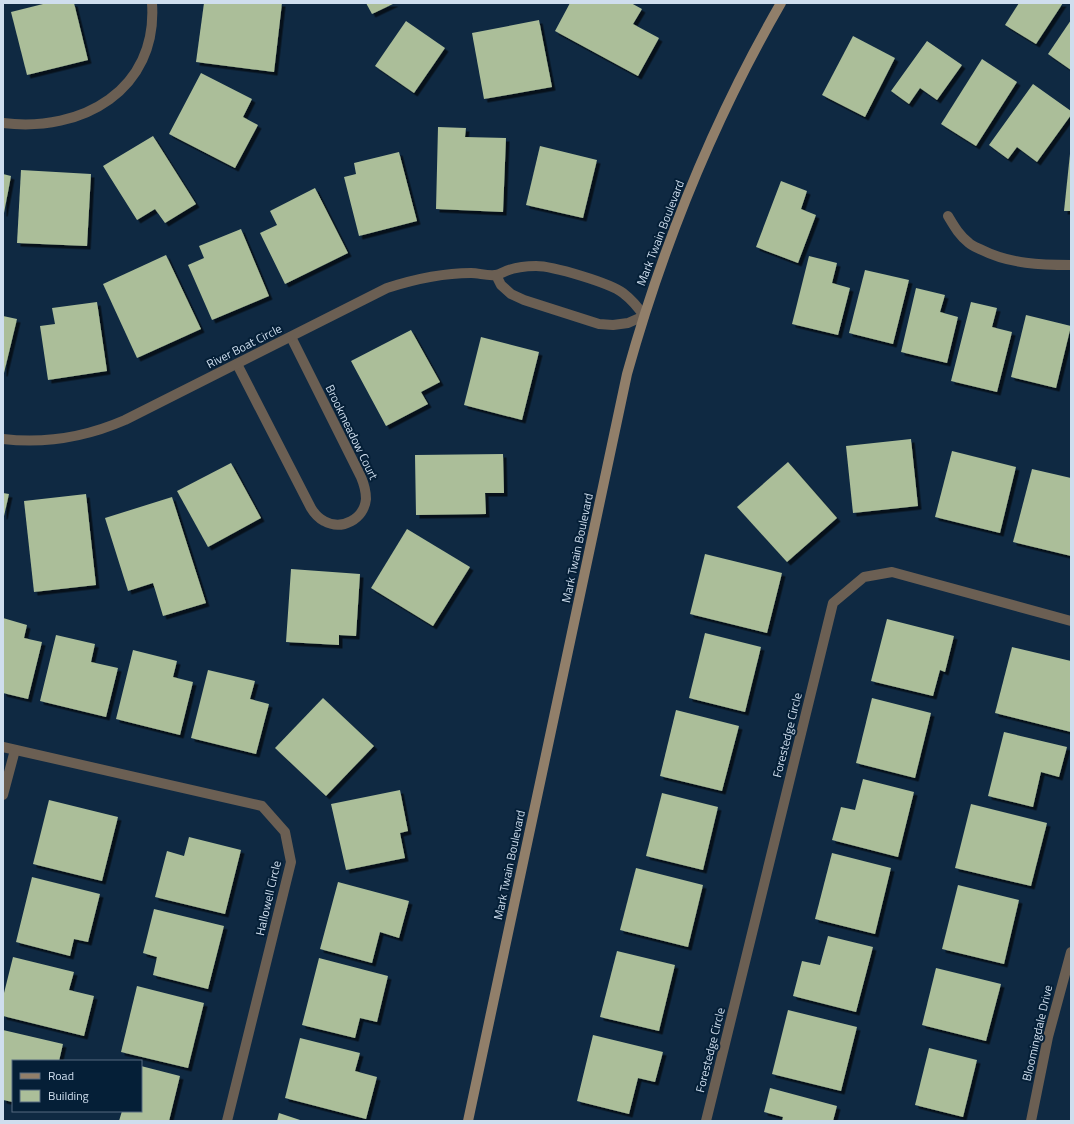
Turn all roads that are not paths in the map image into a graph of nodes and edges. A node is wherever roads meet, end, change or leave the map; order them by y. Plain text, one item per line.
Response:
1 (152, 3) edge
2 (781, 3) edge
3 (3, 123) edge
4 (948, 216) dead end
5 (1071, 265) edge
6 (496, 275) junction
7 (644, 316) junction
8 (291, 337) junction
9 (237, 364) junction
10 (3, 439) edge
11 (1071, 621) edge
12 (3, 747) edge
13 (15, 750) junction
14 (3, 795) edge
15 (1071, 952) edge
16 (228, 1121) edge
17 (468, 1121) edge
18 (706, 1121) edge
19 (1031, 1121) edge

1 - 3 street
2 - 7 street, Mark Twain Boulevard
4 - 5 street
6 - 7 street, River Boat Circle
6 - 7 street
6 - 8 street, River Boat Circle
7 - 17 street, Mark Twain Boulevard
8 - 9 street, River Boat Circle
8 - 9 street, Brookmeadow Court
9 - 10 street, River Boat Circle
11 - 18 street, Forestedge Circle
12 - 13 street, Hallowell Circle
13 - 14 street
13 - 16 street, Hallowell Circle
15 - 19 street, Bloomingdale Drive

